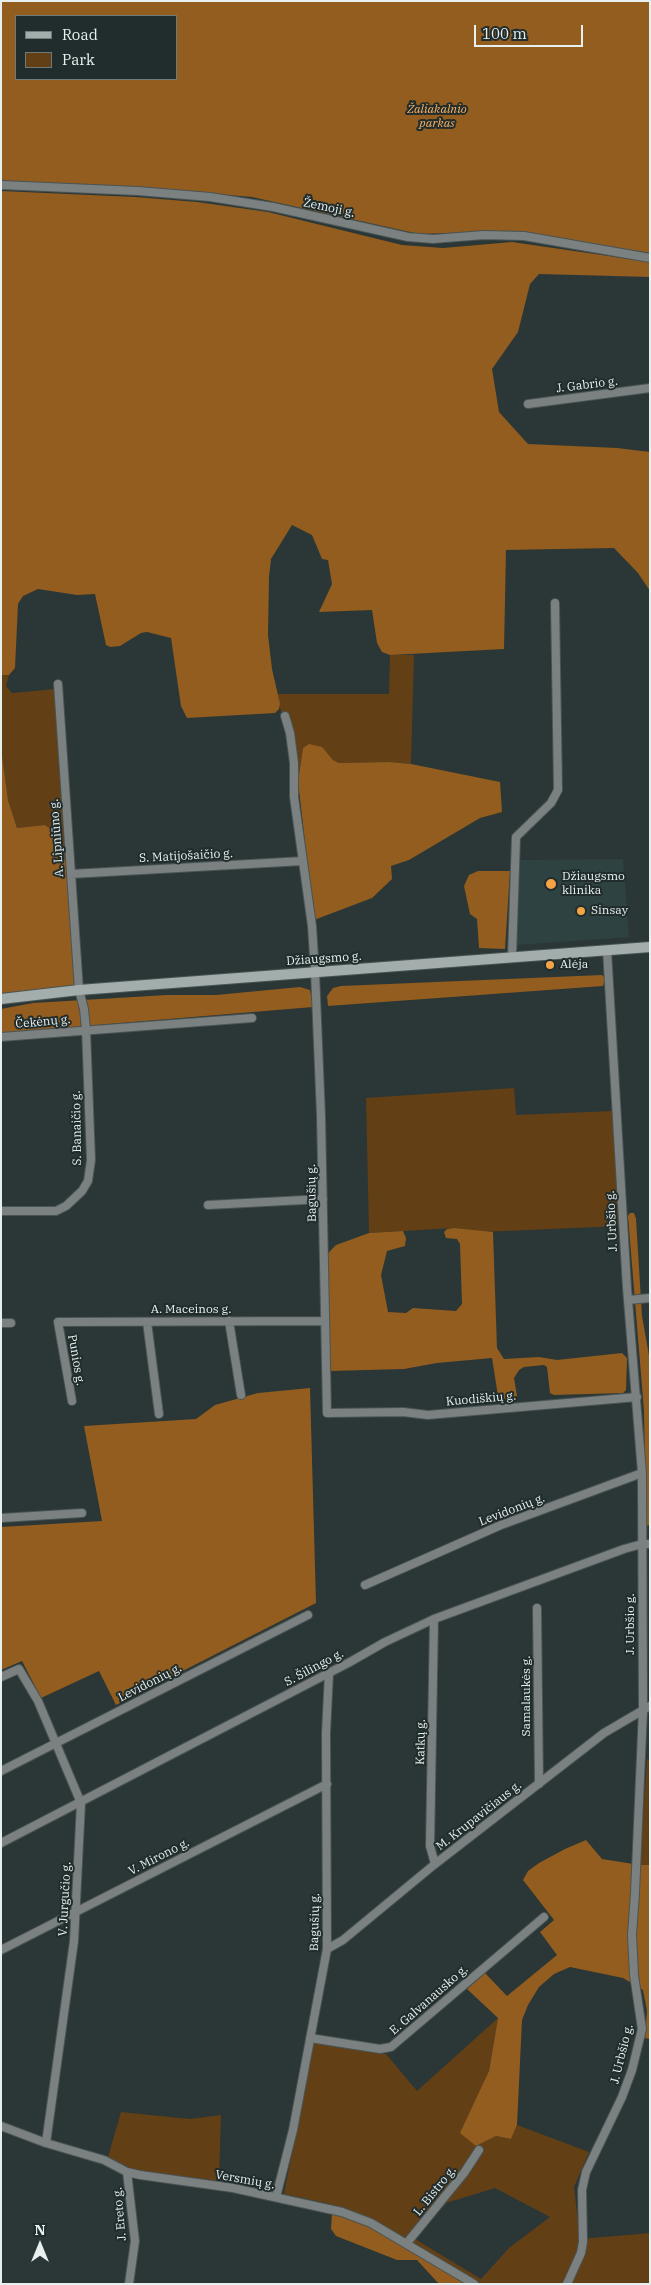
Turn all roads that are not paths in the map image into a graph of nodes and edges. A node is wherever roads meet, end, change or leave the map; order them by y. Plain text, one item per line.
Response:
1 (1, 185) edge
2 (650, 258) edge
3 (650, 388) edge
4 (528, 404) dead end
5 (555, 603) dead end
6 (58, 684) dead end
7 (285, 716) dead end
8 (302, 861) junction
9 (71, 874) junction
10 (650, 947) edge
11 (606, 950) junction
12 (512, 957) junction
13 (315, 972) junction
14 (79, 990) junction
15 (1, 1000) edge
16 (252, 1018) dead end
17 (86, 1029) junction
18 (1, 1037) edge
19 (323, 1199) junction
20 (208, 1206) dead end
21 (1, 1211) edge
22 (650, 1298) edge
23 (628, 1300) junction
24 (229, 1321) junction
25 (324, 1321) junction
26 (58, 1322) joint
27 (148, 1322) junction
28 (1, 1323) edge
29 (11, 1323) dead end
30 (240, 1395) dead end
31 (637, 1397) junction
32 (72, 1401) dead end
33 (327, 1413) joint
34 (159, 1414) dead end
35 (642, 1473) junction
36 (82, 1513) dead end
37 (1, 1518) edge
38 (646, 1544) edge
39 (365, 1585) dead end
40 (537, 1608) dead end
41 (308, 1615) dead end
42 (434, 1619) junction
43 (329, 1673) junction
44 (1, 1677) edge
45 (646, 1708) edge
46 (55, 1744) junction
47 (1, 1771) edge
48 (327, 1784) junction
49 (538, 1784) junction
50 (82, 1803) junction
51 (1, 1842) edge
52 (435, 1864) junction
53 (76, 1913) junction
54 (544, 1917) dead end
55 (327, 1949) junction
56 (1, 1950) edge
57 (310, 2038) junction
58 (1, 2126) edge
59 (46, 2143) junction
60 (479, 2150) dead end
61 (127, 2172) junction
62 (276, 2197) junction
63 (406, 2244) junction
64 (129, 2284) edge
65 (474, 2284) edge
66 (567, 2284) edge

1 - 2 street, Žemoji g.
3 - 4 street, J. Gabrio g.
5 - 12 street
6 - 9 street, A. Lipniūno g.
7 - 8 street, Bagušių g.
8 - 9 street, S. Matijošaičio g.
8 - 13 street, Bagušių g.
9 - 14 street, A. Lipniūno g.
10 - 11 street, Džiaugsmo g.
11 - 12 street, Džiaugsmo g.
11 - 23 street, J. Urbšio g.
12 - 13 street, Džiaugsmo g.
13 - 14 street, Džiaugsmo g.
13 - 19 street, Bagušių g.
14 - 15 street, Džiaugsmo g.
14 - 17 street, S. Banaičio g.
16 - 17 street
17 - 18 street, Čekėnų g.
17 - 21 street, S. Banaičio g.
19 - 20 street
19 - 25 street, Bagušių g.
22 - 23 street
23 - 31 street, J. Urbšio g.
24 - 25 street, A. Maceinos g.
24 - 27 street, A. Maceinos g.
24 - 30 street
25 - 33 street, Bagušių g.
26 - 27 street, A. Maceinos g.
26 - 32 street, Punios g.
27 - 34 street
28 - 29 street
31 - 33 street, Kuodiškių g.
31 - 35 street, J. Urbšio g.
35 - 38 street, J. Urbšio g.
35 - 39 street, Levidonių g.
36 - 37 street
38 - 42 street, S. Šilingo g.
38 - 45 street, J. Urbšio g.
40 - 49 street, Samalaukės g.
41 - 46 street, Levidonių g.
42 - 43 street, S. Šilingo g.
42 - 52 street, Katkų g.
43 - 48 street, Bagušių g.
43 - 50 street, S. Šilingo g.
44 - 46 street, V. Jurgučio g.
45 - 49 street, M. Krupavičiaus g.
45 - 66 street, J. Urbšio g.
46 - 47 street, Levidonių g.
46 - 50 street, V. Jurgučio g.
48 - 53 street, V. Mirono g.
48 - 55 street, Bagušių g.
49 - 52 street, M. Krupavičiaus g.
50 - 51 street, S. Šilingo g.
50 - 53 street, V. Jurgučio g.
52 - 55 street, M. Krupavičiaus g.
53 - 56 street, V. Mirono g.
53 - 59 street, V. Jurgučio g.
54 - 57 street, E. Galvanausko g.
55 - 57 street, Bagušių g.
57 - 62 street, Bagušių g.
58 - 59 street, Versmių g.
59 - 61 street, Versmių g.
60 - 63 street, L. Bistro g.
61 - 62 street, Versmių g.
61 - 64 street, J. Ereto g.
62 - 63 street, Versmių g.
63 - 65 street, Versmių g.

